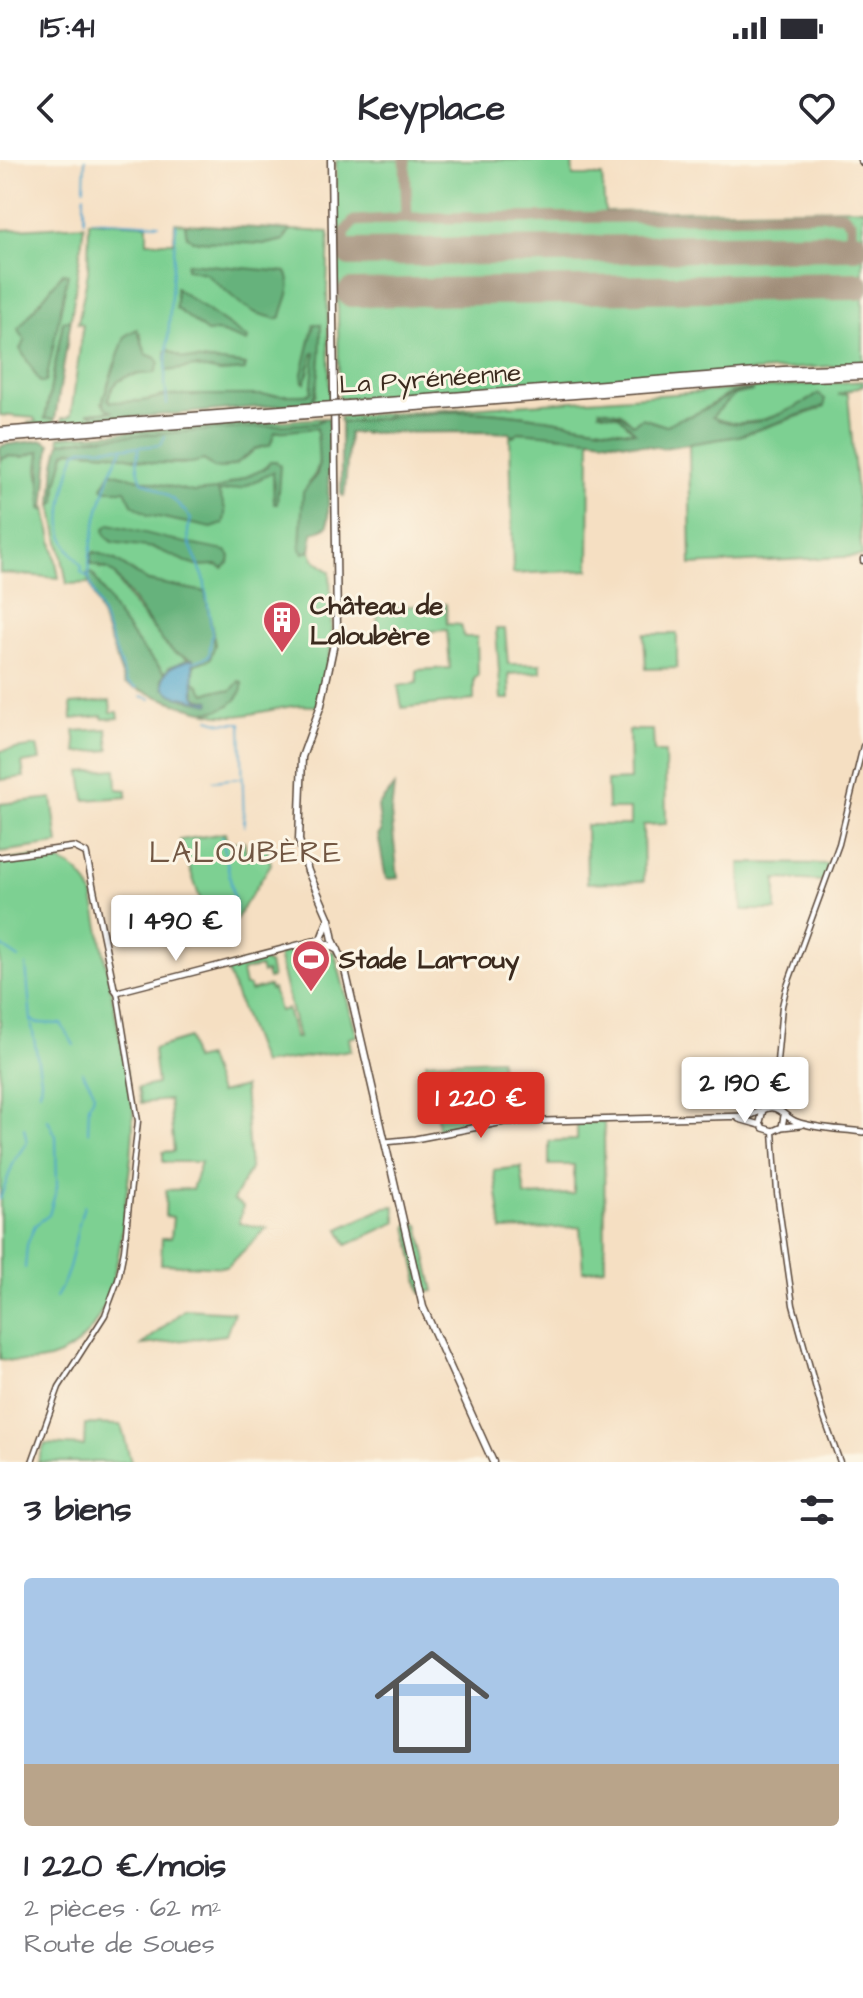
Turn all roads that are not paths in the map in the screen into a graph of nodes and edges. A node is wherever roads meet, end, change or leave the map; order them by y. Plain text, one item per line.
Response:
1 (331, 160) edge
2 (863, 368) edge
3 (863, 375) edge
4 (349, 408) junction
5 (0, 435) edge
6 (863, 746) edge
7 (0, 857) edge
8 (327, 938) junction
9 (117, 992) junction
10 (773, 1106) junction
11 (763, 1110) junction
12 (731, 1116) junction
13 (784, 1116) junction
14 (761, 1125) junction
15 (806, 1125) junction
16 (782, 1127) junction
17 (773, 1131) junction
18 (863, 1132) edge
19 (385, 1142) junction
20 (32, 1462) edge
21 (493, 1462) edge
22 (840, 1462) edge

1 - 8 main road
2 - 4 highway, La Pyrénéenne
3 - 4 highway, La Pyrénéenne
4 - 5 highway, La Pyrénéenne, bridge
6 - 10 street
7 - 9 main road
8 - 9 main road
8 - 19 main road
9 - 20 street
10 - 11 main road
10 - 13 main road
11 - 12 main road
11 - 14 main road
12 - 14 main road
12 - 19 main road
13 - 15 main road
13 - 16 main road
14 - 17 main road
15 - 16 main road
15 - 18 main road
16 - 17 main road
17 - 22 street
19 - 21 main road

